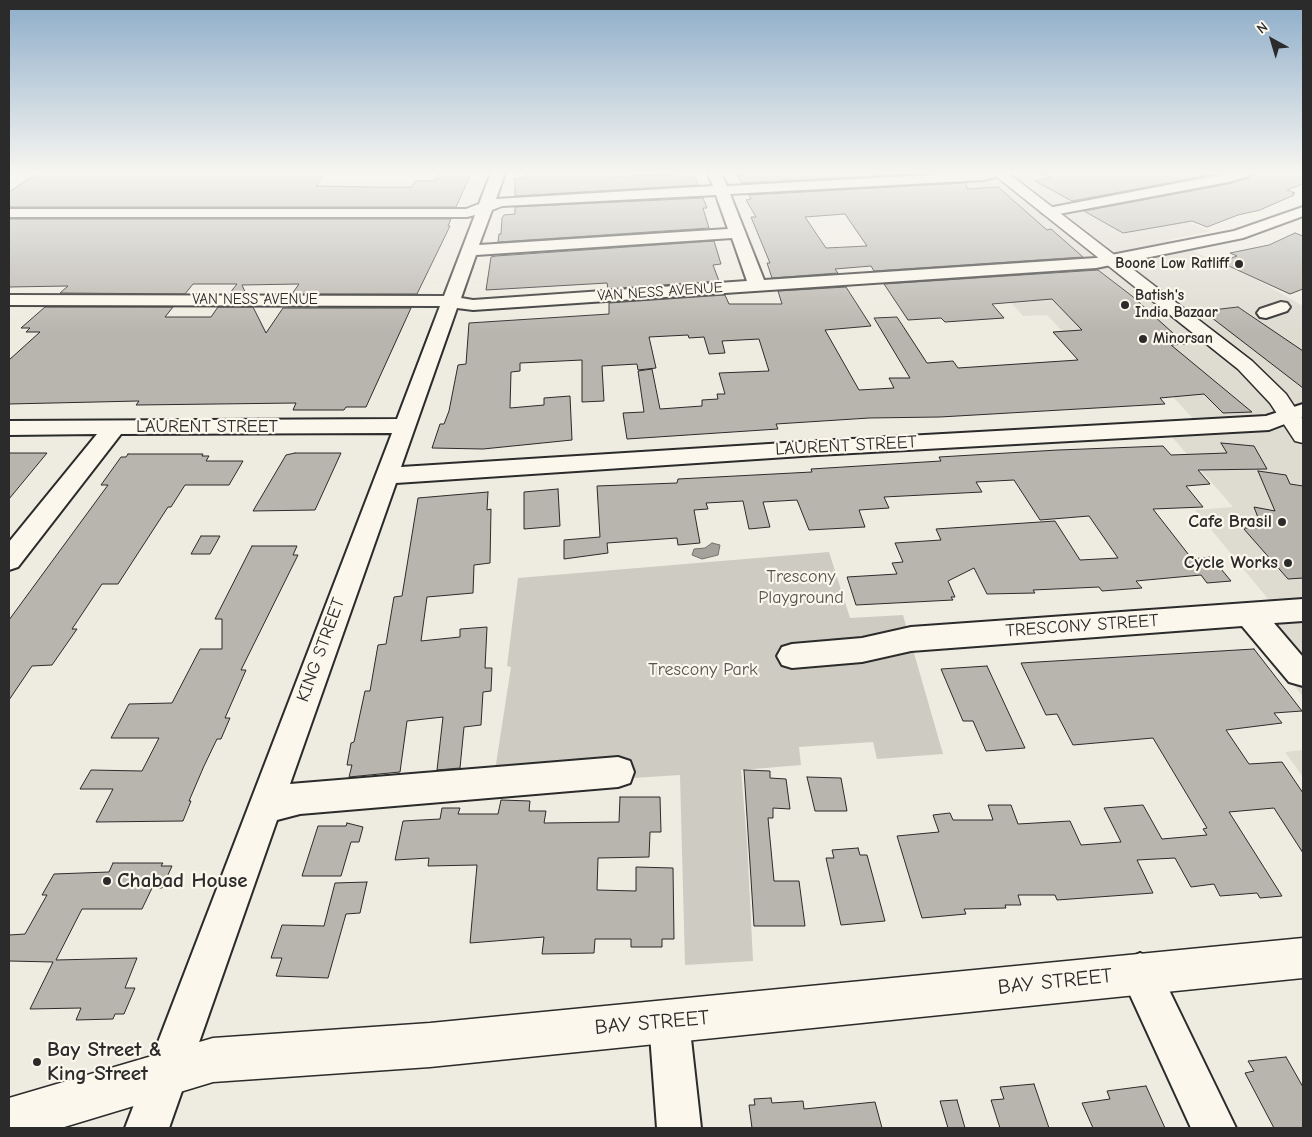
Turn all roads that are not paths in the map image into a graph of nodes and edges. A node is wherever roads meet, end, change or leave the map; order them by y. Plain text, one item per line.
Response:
1 (478, 226) edge
2 (736, 226) edge
3 (1067, 226) edge
4 (1262, 226) edge
5 (739, 233) junction
6 (468, 251) junction
7 (1111, 258) junction
8 (757, 285) junction
9 (9, 300) edge
10 (449, 303) junction
11 (1297, 413) edge
12 (405, 426) junction
13 (9, 428) edge
14 (114, 428) junction
15 (1303, 436) edge
16 (386, 476) junction
17 (9, 560) edge
18 (1248, 614) junction
19 (1300, 614) edge
20 (792, 656) dead end
21 (1303, 673) edge
22 (618, 772) dead end
23 (266, 806) junction
24 (1303, 958) edge
25 (1140, 973) junction
26 (670, 1021) junction
27 (168, 1072) junction
28 (9, 1121) edge
29 (147, 1128) edge
30 (679, 1128) edge
31 (1214, 1128) edge

1 - 6 street, KING STREET
2 - 5 street
3 - 7 main road
4 - 7 street, VAN NESS AVENUE
5 - 6 street
5 - 8 street
6 - 10 street, KING STREET
7 - 8 street, VAN NESS AVENUE
7 - 11 main road
8 - 10 street, VAN NESS AVENUE
9 - 10 street, VAN NESS AVENUE
10 - 12 street, KING STREET
11 - 15 main road
11 - 16 street, LAURENT STREET
12 - 14 street, LAURENT STREET
12 - 16 street, KING STREET
13 - 14 street, LAURENT STREET
14 - 17 street
16 - 23 street, KING STREET
18 - 19 street, TRESCONY STREET
18 - 20 street, TRESCONY STREET
18 - 21 street
22 - 23 street
23 - 27 street, KING STREET
24 - 25 main road, BAY STREET
25 - 26 main road, BAY STREET
25 - 31 street
26 - 27 main road, BAY STREET
26 - 30 street
27 - 28 main road, BAY STREET
27 - 29 street, KING STREET

